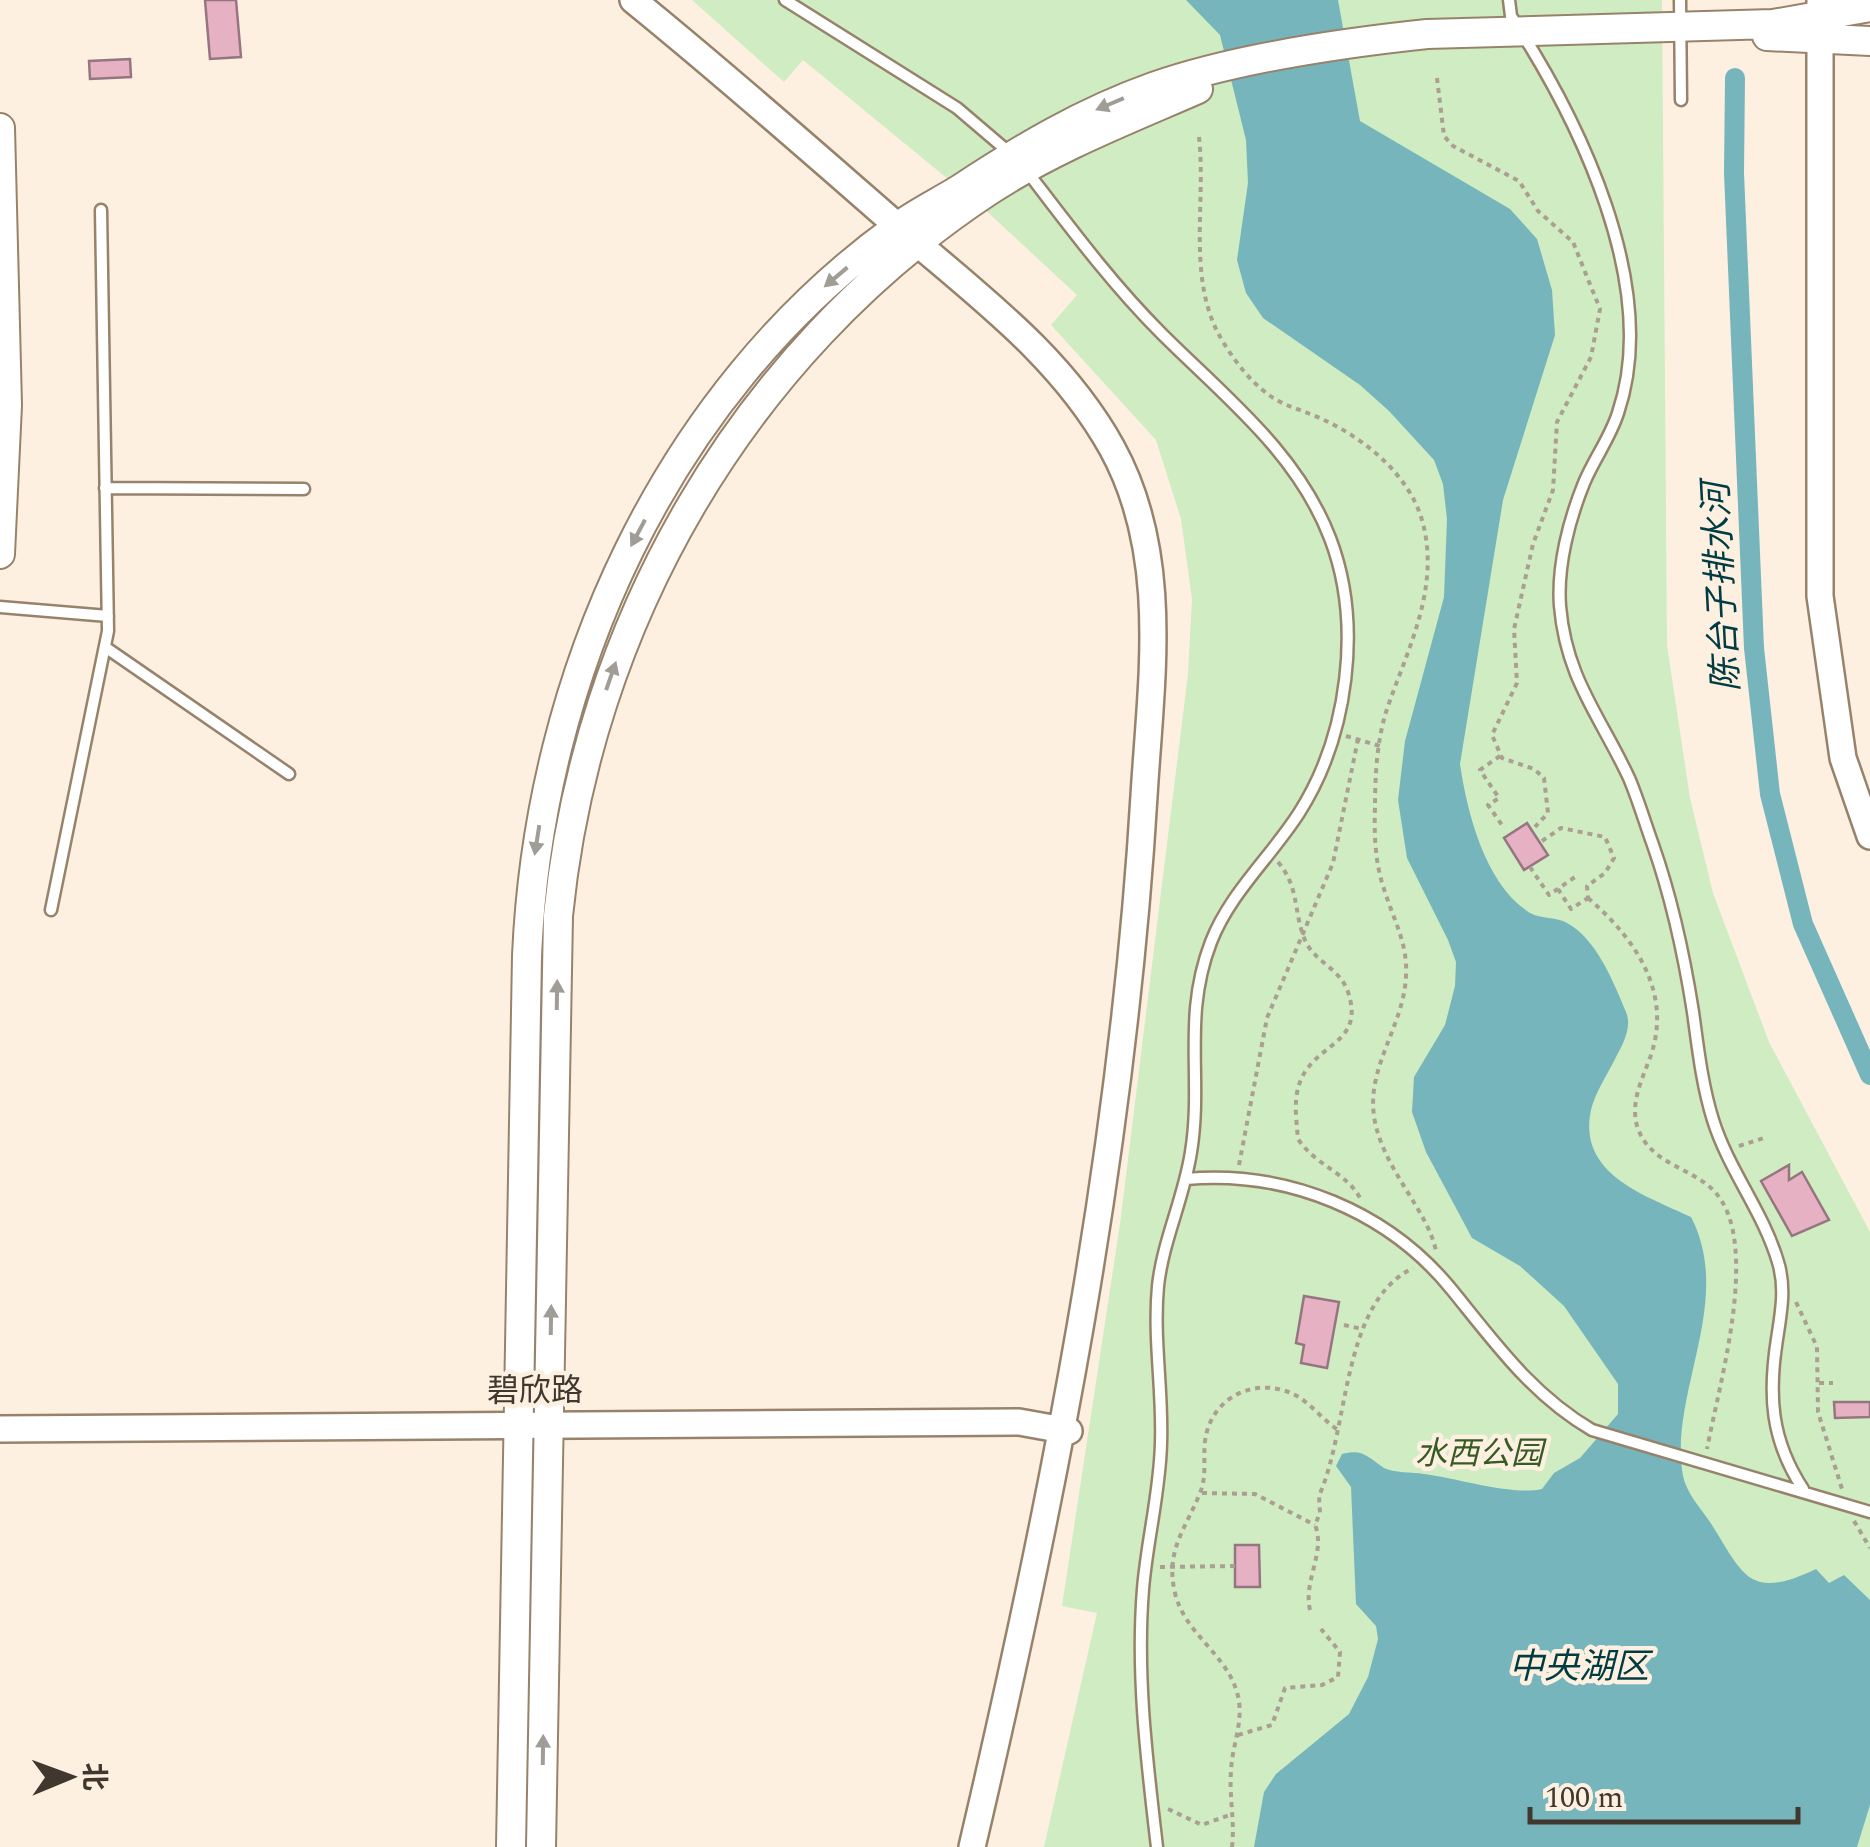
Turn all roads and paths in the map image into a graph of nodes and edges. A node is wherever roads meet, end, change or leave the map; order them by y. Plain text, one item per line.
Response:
1 (633, 0) edge
2 (649, 0) edge
3 (785, 0) edge
4 (1510, 0) edge
5 (1870, 7) edge
6 (1820, 18) edge
7 (1680, 22) edge
8 (1527, 39) junction
9 (1870, 41) edge
10 (1437, 78) dead end
11 (1680, 100) dead end
12 (0, 128) edge
13 (1018, 162) junction
14 (101, 210) dead end
15 (913, 232) junction
16 (106, 488) junction
17 (304, 489) dead end
18 (0, 554) edge
19 (0, 606) edge
20 (108, 616) junction
21 (105, 647) junction
22 (1333, 732) junction
23 (1358, 740) junction
24 (1380, 746) dead end
25 (1500, 756) junction
26 (288, 774) dead end
27 (1534, 827) dead end
28 (1504, 828) dead end
29 (1870, 836) edge
30 (1542, 841) dead end
31 (1265, 856) junction
32 (1530, 867) dead end
33 (1575, 877) dead end
34 (1558, 888) junction
35 (1588, 898) junction
36 (51, 910) dead end
37 (1303, 934) junction
38 (1768, 1137) dead end
39 (1726, 1158) junction
40 (1238, 1178) junction
41 (1186, 1179) junction
42 (1367, 1216) junction
43 (1426, 1262) junction
44 (1782, 1288) junction
45 (1344, 1326) dead end
46 (1362, 1329) junction
47 (1819, 1382) junction
48 (1833, 1383) dead end
49 (0, 1429) edge
50 (1338, 1430) junction
51 (518, 1431) junction
52 (550, 1431) junction
53 (1064, 1435) junction
54 (0, 1446) edge
55 (1702, 1462) junction
56 (1803, 1489) junction
57 (1200, 1492) junction
58 (1846, 1505) junction
59 (1870, 1512) edge
60 (1315, 1525) junction
61 (1870, 1548) edge
62 (1235, 1566) dead end
63 (1172, 1567) junction
64 (1146, 1568) junction
65 (1310, 1610) dead end
66 (1321, 1629) dead end
67 (1238, 1735) junction
68 (1153, 1814) junction
69 (1232, 1814) junction
70 (511, 1847) edge
71 (541, 1847) edge
72 (972, 1847) edge
73 (982, 1847) edge
74 (1157, 1847) edge
75 (1232, 1847) edge

1 - 15 street
2 - 15 street
3 - 13 lane
4 - 8 lane
5 - 6 main road
6 - 7 main road
6 - 9 main road
6 - 29 street
7 - 8 main road
7 - 11 lane
8 - 13 main road
8 - 39 lane
10 - 25 path
12 - 18 main road
13 - 15 main road
13 - 22 lane
14 - 16 lane
15 -> 51 main road
52 -> 15 main road
15 - 53 street
16 - 17 lane
16 - 20 lane
19 - 20 lane
20 - 21 lane
21 - 26 lane
21 - 36 lane
22 - 23 path
22 - 31 lane
23 - 24 path
23 - 37 path
25 - 27 path
25 - 28 path
30 - 35 path
31 - 37 path
31 - 41 lane
32 - 34 path
33 - 34 path
34 - 35 path
35 - 55 path
37 - 40 path
37 - 42 path
38 - 39 path
39 - 44 lane
40 - 41 lane
40 - 42 lane
41 - 64 lane
42 - 43 lane
43 - 46 path
43 - 55 lane
44 - 47 path
44 - 56 lane
45 - 46 path
46 - 50 path
47 - 48 path
47 - 58 path
49 - 51 street, 碧欣路
50 - 57 path
50 - 60 path
51 - 52 street, 碧欣路
51 - 54 street, 碧欣路
51 - 70 main road
52 - 53 street, 碧欣路
71 -> 52 main road
53 - 72 street
53 - 73 street
55 - 56 lane
56 - 58 lane
57 - 60 path
57 - 63 path
58 - 59 lane
58 - 61 path
60 - 65 path
62 - 63 path
63 - 64 path
63 - 67 path
64 - 68 lane
66 - 67 path
67 - 69 path
68 - 69 path
68 - 74 lane
69 - 75 path

